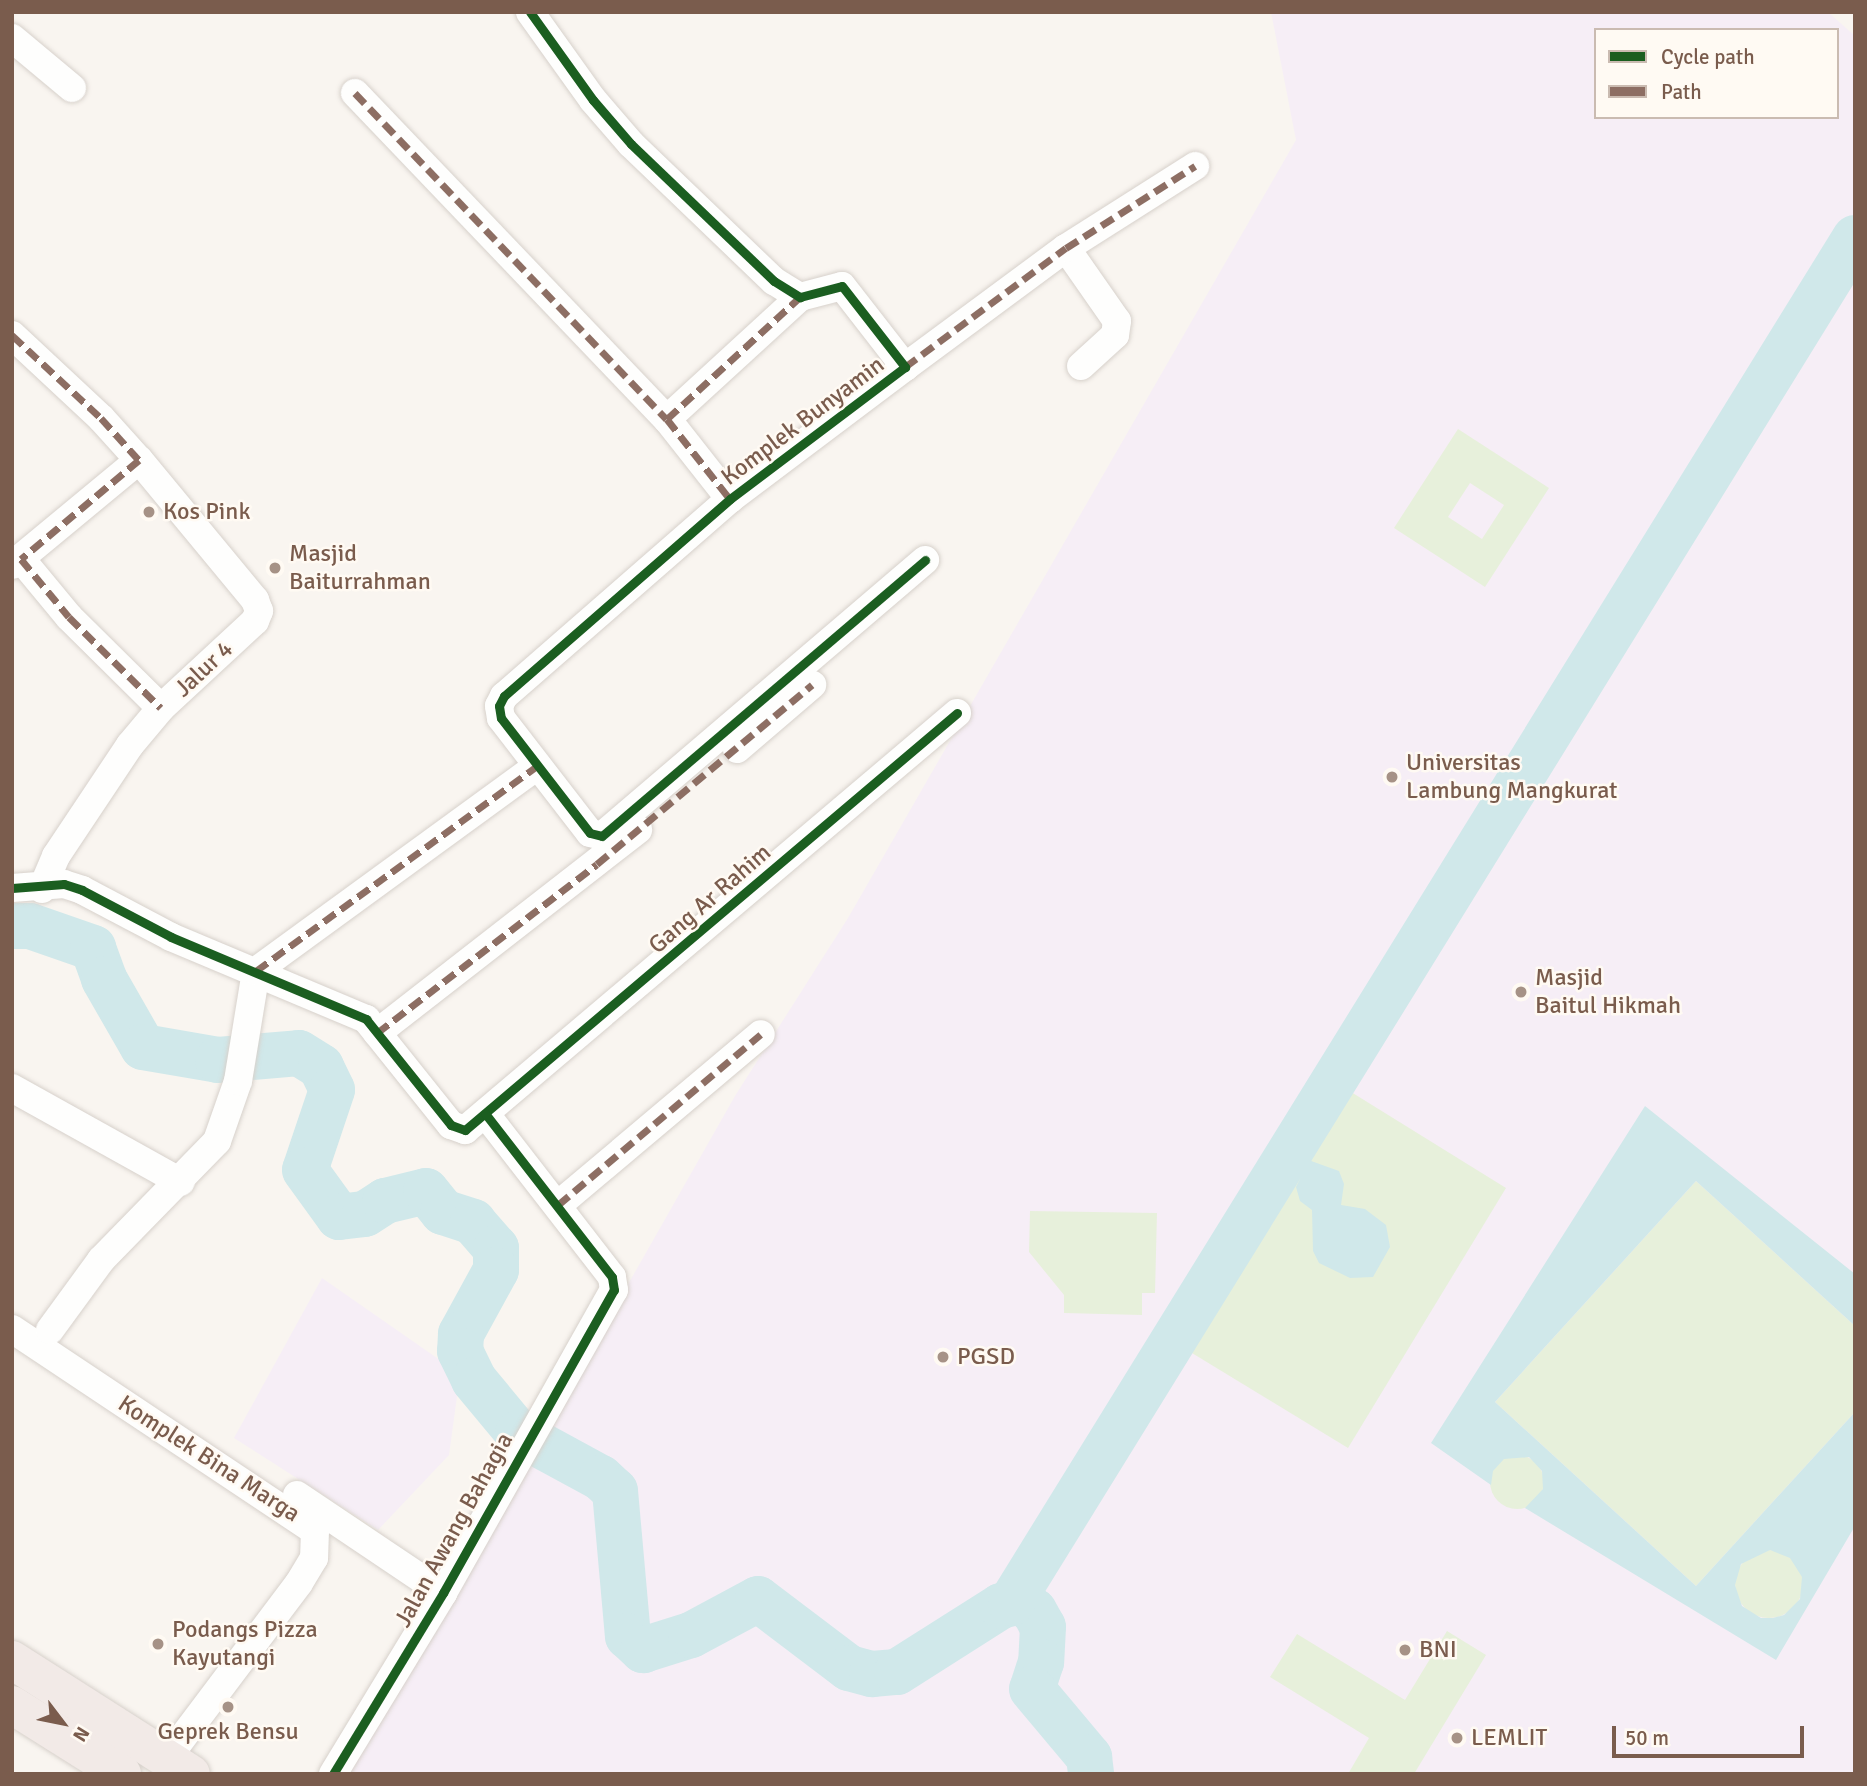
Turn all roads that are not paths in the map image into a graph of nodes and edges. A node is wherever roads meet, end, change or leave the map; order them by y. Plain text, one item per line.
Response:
1 (530, 12) edge
2 (12, 38) edge
3 (72, 88) dead end
4 (355, 93) dead end
5 (1195, 166) dead end
6 (1066, 248) junction
7 (800, 298) junction
8 (12, 335) edge
9 (1081, 366) dead end
10 (905, 367) junction
11 (667, 419) junction
12 (138, 460) junction
13 (730, 499) junction
14 (925, 560) dead end
15 (17, 562) edge
16 (812, 685) dead end
17 (162, 708) junction
18 (957, 713) dead end
19 (537, 766) junction
20 (12, 888) edge
21 (42, 889) junction
22 (256, 971) junction
23 (377, 1032) junction
24 (761, 1034) dead end
25 (12, 1088) edge
26 (485, 1113) junction
27 (181, 1182) junction
28 (558, 1205) junction
29 (12, 1308) edge
30 (12, 1329) edge
31 (50, 1331) junction
32 (443, 1593) junction
33 (12, 1660) edge
34 (12, 1705) edge
35 (179, 1766) edge
36 (122, 1774) edge
37 (333, 1774) edge

1 - 7 street
2 - 3 street
4 - 11 street
5 - 6 street
6 - 9 street
6 - 10 street
7 - 10 street, Komplek Bunyamin
7 - 11 street
8 - 12 street
10 - 13 street, Komplek Bunyamin
11 - 13 street
12 - 15 street
12 - 17 street, Jalur 4
13 - 19 street, Komplek Bunyamin
14 - 19 street, Komplek Bunyamin
15 - 17 street
16 - 23 street
17 - 21 street, Jalur 4
18 - 26 street, Gang Ar Rahim
19 - 22 street
20 - 21 street
21 - 22 street
22 - 23 street
22 - 27 street
23 - 26 street, Gang Ar Rahim
24 - 28 street
25 - 27 street
26 - 28 street
27 - 31 street
28 - 32 street, Jalan Awang Bahagia
29 - 31 street
30 - 35 street, Komplek Bina Marga
31 - 32 street
32 - 37 street, Jalan Awang Bahagia
33 - 35 highway
34 - 36 highway

